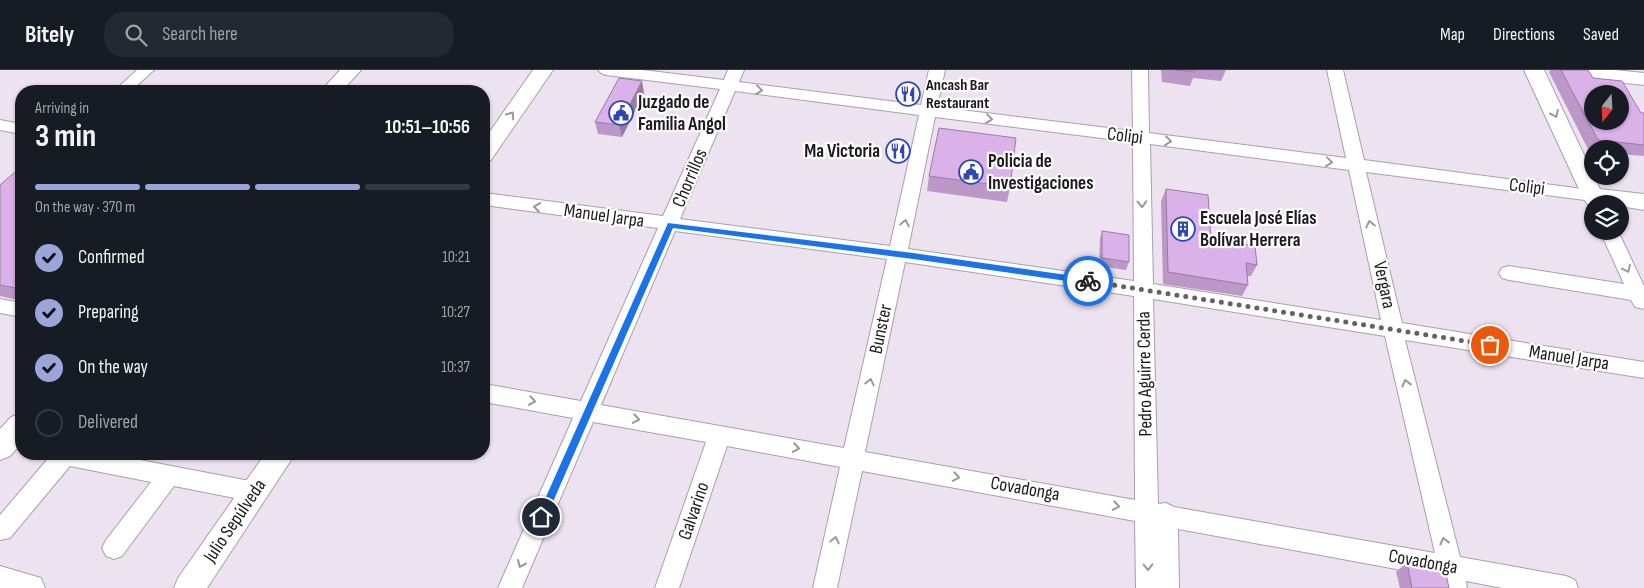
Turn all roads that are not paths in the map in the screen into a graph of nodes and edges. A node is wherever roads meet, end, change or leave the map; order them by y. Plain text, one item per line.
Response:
1 (146, 70) edge
2 (351, 70) edge
3 (542, 70) edge
4 (606, 70) edge
5 (705, 70) edge
6 (936, 70) edge
7 (1140, 70) edge
8 (1335, 70) edge
9 (1534, 70) edge
10 (1560, 70) edge
11 (725, 76) edge
12 (1644, 79) edge
13 (691, 81) junction
14 (129, 85) edge
15 (337, 85) edge
16 (928, 112) junction
17 (0, 125) edge
18 (15, 128) edge
19 (1140, 138) junction
20 (490, 146) edge
21 (1357, 165) junction
22 (1592, 195) edge
23 (1584, 199) edge
24 (490, 200) edge
25 (1629, 201) edge
26 (1644, 202) edge
27 (670, 225) junction
28 (1613, 240) edge
29 (898, 254) junction
30 (1509, 273) dead end
31 (1144, 290) junction
32 (1641, 300) edge
33 (0, 306) edge
34 (15, 309) edge
35 (1393, 330) junction
36 (1644, 370) edge
37 (490, 394) edge
38 (588, 410) junction
39 (15, 432) edge
40 (720, 435) junction
41 (0, 448) edge
42 (853, 459) junction
43 (61, 460) edge
44 (91, 460) edge
45 (277, 460) edge
46 (169, 475) junction
47 (254, 492) junction
48 (1157, 513) junction
49 (2, 530) dead end
50 (114, 548) dead end
51 (1452, 577) edge
52 (0, 581) edge
53 (30, 588) edge
54 (189, 588) edge
55 (510, 588) edge
56 (667, 588) edge
57 (825, 588) edge
58 (1148, 588) edge
59 (1167, 588) edge
60 (1566, 588) edge

1 - 14 street
2 - 15 main road
20 -> 3 main road
4 - 13 street, Colipi
5 - 13 street
6 - 16 street, Bunster
7 - 19 street, Pedro Aguirre Cerda
8 - 21 street, Vergara
9 -> 22 main road
10 - 12 main road
11 - 13 street, Colipi
11 -> 16 street, Colipi
11 - 27 street, Chorrillos
16 -> 19 street, Colipi
29 -> 16 street, Bunster
17 - 18 street
19 -> 21 street, Colipi
19 -> 31 street, Pedro Aguirre Cerda
21 - 23 street, Colipi
35 -> 21 street, Vergara
27 -> 24 street, Manuel Jarpa
25 - 26 main road, Colipi
27 - 29 street, Manuel Jarpa
27 - 38 street, Chorrillos
28 -> 32 street
29 - 31 street, Manuel Jarpa
42 -> 29 street, Bunster
30 - 32 street
31 - 35 street, Manuel Jarpa
31 - 48 street, Pedro Aguirre Cerda
33 - 34 street
35 - 36 street, Manuel Jarpa
51 -> 35 street, Vergara
37 -> 38 street, Covadonga
38 -> 40 street, Covadonga
38 -> 55 street, Chorrillos
39 - 41 main road
40 -> 42 street, Covadonga
40 - 56 street, Galvarino
42 -> 48 street, Covadonga
57 -> 42 street, Bunster
43 - 49 street
44 - 46 street
45 - 47 main road, Julio Sepúlveda
46 - 47 street
46 - 50 street
47 - 54 main road, Julio Sepúlveda
48 - 51 street, Covadonga
48 -> 58 street, Pedro Aguirre Cerda
48 - 59 street, Pedro Aguirre Cerda
51 - 60 street, Covadonga
52 - 53 main road

